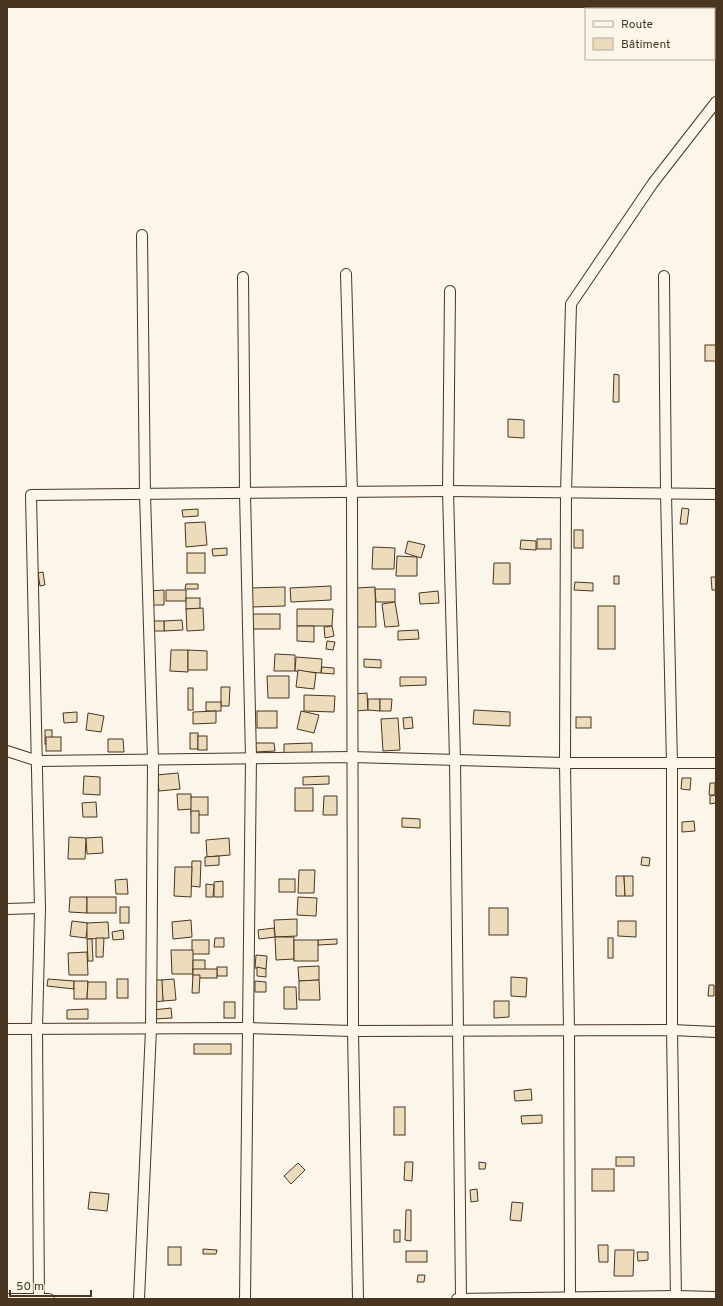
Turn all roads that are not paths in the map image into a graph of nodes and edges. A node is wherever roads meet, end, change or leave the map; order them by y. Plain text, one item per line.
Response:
1 (716, 102) edge
2 (142, 235) dead end
3 (346, 274) dead end
4 (664, 276) dead end
5 (243, 277) dead end
6 (450, 291) dead end
7 (448, 491) junction
8 (352, 492) junction
9 (245, 493) junction
10 (566, 493) junction
11 (666, 493) junction
12 (145, 494) junction
13 (716, 494) edge
14 (7, 751) edge
15 (352, 757) junction
16 (251, 758) junction
17 (153, 760) junction
18 (455, 760) junction
19 (38, 761) junction
20 (565, 763) junction
21 (716, 763) edge
22 (672, 764) junction
23 (40, 908) junction
24 (7, 909) edge
25 (37, 1028) junction
26 (247, 1028) junction
27 (7, 1029) edge
28 (151, 1029) junction
29 (569, 1030) junction
30 (672, 1030) junction
31 (353, 1031) junction
32 (458, 1031) junction
33 (716, 1032) edge
34 (676, 1297) edge
35 (716, 1297) edge
36 (7, 1299) edge
37 (38, 1299) edge
38 (49, 1299) edge
39 (139, 1299) edge
40 (245, 1299) edge
41 (358, 1299) edge
42 (457, 1299) edge
43 (460, 1299) edge
44 (570, 1299) edge

1 - 10 street
2 - 12 street
3 - 8 street
4 - 11 street
5 - 9 street
6 - 7 street
7 - 8 street
7 - 10 street
7 - 18 street
8 - 9 street
8 - 15 street
9 - 12 street
9 - 16 street
10 - 11 street
10 - 20 street
11 - 13 street
11 - 22 street
12 - 17 street
12 - 19 street
14 - 19 street
15 - 16 street
15 - 18 street
15 - 31 street
16 - 17 street
16 - 26 street
17 - 19 street
17 - 28 street
18 - 20 street
18 - 32 street
19 - 23 street
20 - 22 street
20 - 29 street
21 - 22 street
22 - 30 street
23 - 24 street
23 - 25 street
25 - 27 street
25 - 28 street
25 - 37 street
26 - 28 street
26 - 31 street
26 - 40 street
28 - 39 street
29 - 30 street
29 - 32 street
29 - 44 street
30 - 33 street
30 - 34 street
31 - 32 street
31 - 41 street
32 - 43 street
34 - 35 street
34 - 44 street
36 - 37 street
37 - 38 street
42 - 43 street
43 - 44 street

